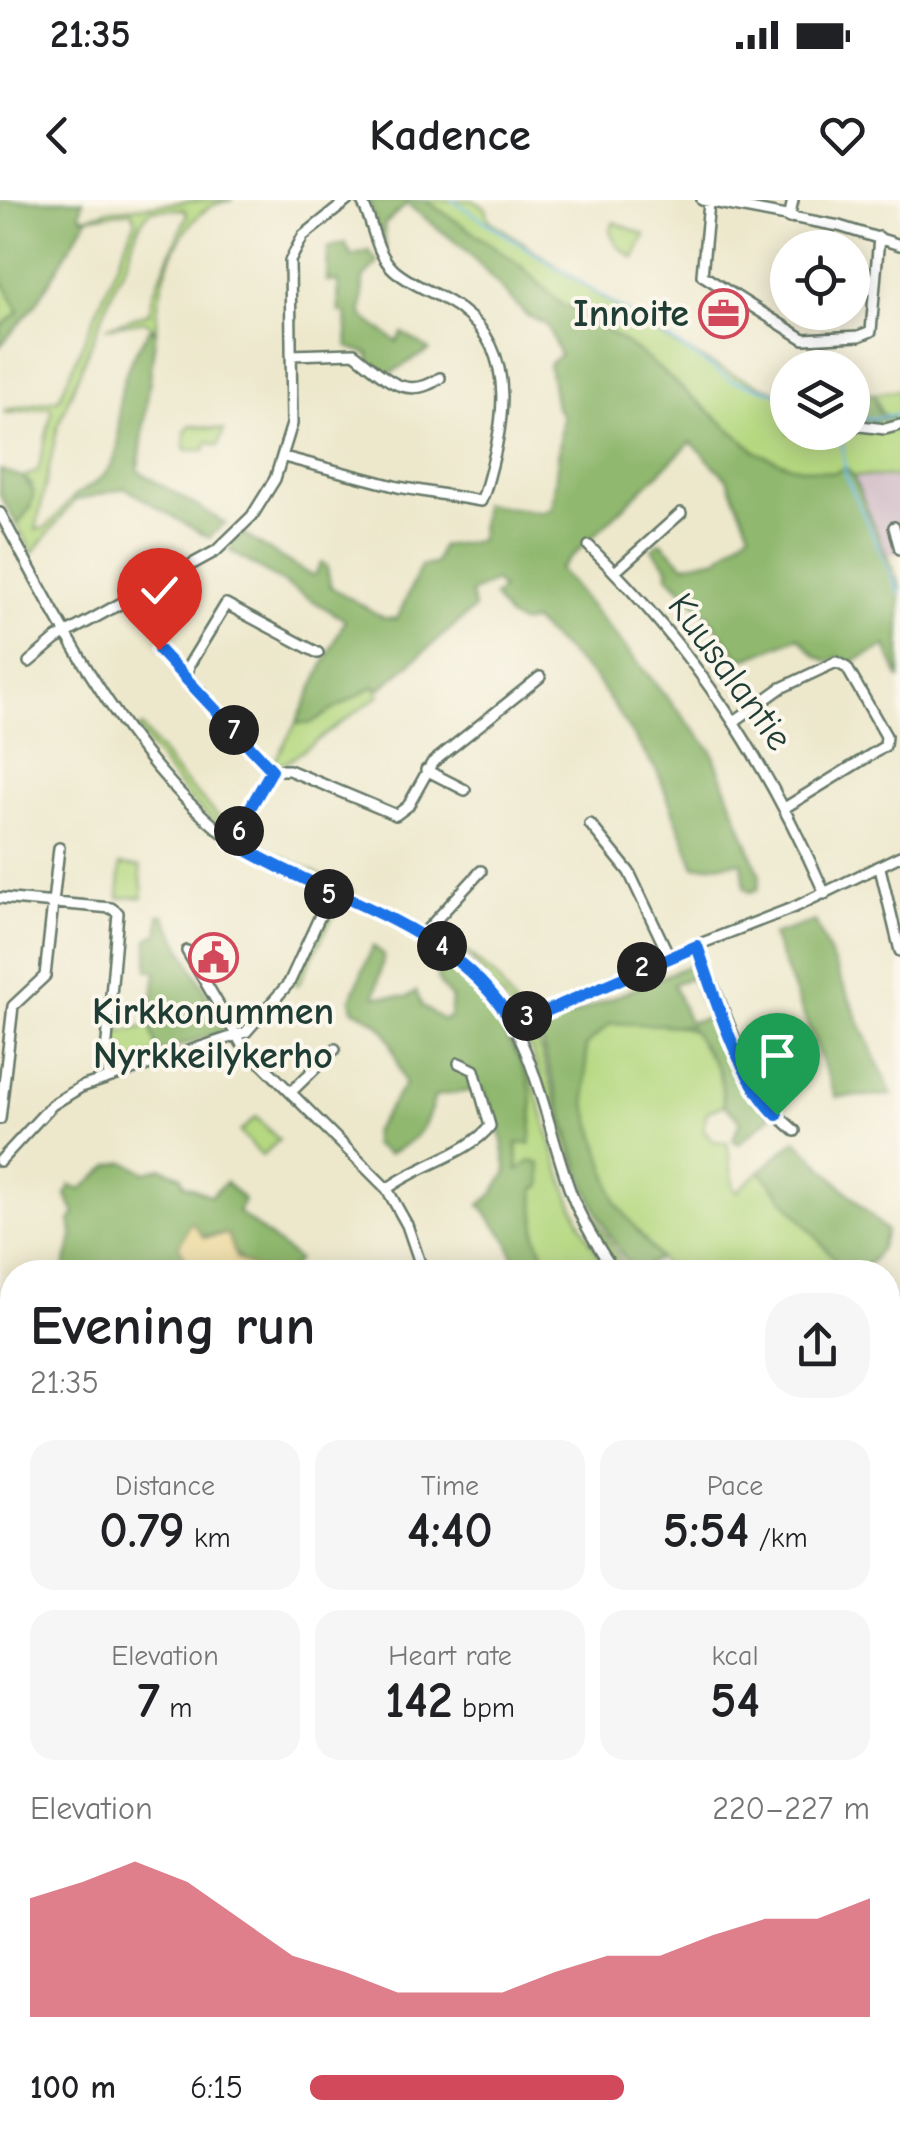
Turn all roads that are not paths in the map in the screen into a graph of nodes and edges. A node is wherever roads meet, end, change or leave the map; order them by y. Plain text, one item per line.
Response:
1 (348, 200) edge
2 (361, 200) edge
3 (793, 200) edge
4 (705, 201) edge
5 (789, 218) junction
6 (879, 238) junction
7 (900, 245) edge
8 (291, 354) junction
9 (440, 378) dead end
10 (900, 425) edge
11 (870, 427) edge
12 (284, 458) junction
13 (681, 513) dead end
14 (0, 514) edge
15 (894, 527) dead end
16 (589, 546) dead end
17 (900, 549) edge
18 (614, 572) junction
19 (65, 634) junction
20 (159, 650) dead end
21 (318, 653) dead end
22 (29, 662) dead end
23 (187, 676) junction
24 (540, 677) dead end
25 (736, 720) junction
26 (272, 770) junction
27 (426, 770) junction
28 (465, 790) dead end
29 (786, 807) junction
30 (590, 824) dead end
31 (231, 841) junction
32 (59, 848) dead end
33 (900, 856) edge
34 (880, 868) junction
35 (481, 871) dead end
36 (330, 894) junction
37 (826, 894) junction
38 (0, 898) edge
39 (52, 904) junction
40 (423, 934) junction
41 (697, 946) junction
42 (187, 951) dead end
43 (900, 952) edge
44 (668, 956) junction
45 (514, 1025) junction
46 (234, 1034) junction
47 (334, 1049) dead end
48 (459, 1064) dead end
49 (108, 1075) junction
50 (291, 1092) junction
51 (0, 1119) edge
52 (794, 1132) dead end
53 (1, 1156) edge
54 (387, 1189) junction
55 (419, 1260) edge
56 (609, 1260) edge

1 - 8 street
2 - 12 street
3 - 5 street
4 - 5 street
4 - 6 street
5 - 6 street
6 - 7 street
8 - 9 street
8 - 12 street
10 - 11 street
12 - 19 street
13 - 18 street
14 - 19 street
15 - 17 street
16 - 18 street, Kuusalantie
18 - 25 street, Kuusalantie
19 - 22 street
19 - 31 street
20 - 23 street
21 - 23 street
23 - 26 street
24 - 27 street
25 - 29 street, Kuusalantie
25 - 29 street
26 - 27 street
26 - 31 street
27 - 28 street
29 - 37 street, Kuusalantie
30 - 44 street
31 - 36 street
32 - 39 street
33 - 34 street
34 - 37 street
34 - 43 street
35 - 40 street
36 - 40 street
36 - 46 street
37 - 41 street
38 - 39 street
39 - 49 street
39 - 51 street
40 - 45 street
41 - 44 street
41 - 52 street
42 - 46 street
44 - 45 street
45 - 56 street
46 - 49 street
46 - 50 street
47 - 50 street
48 - 54 street
49 - 53 street
50 - 54 street
54 - 55 street

